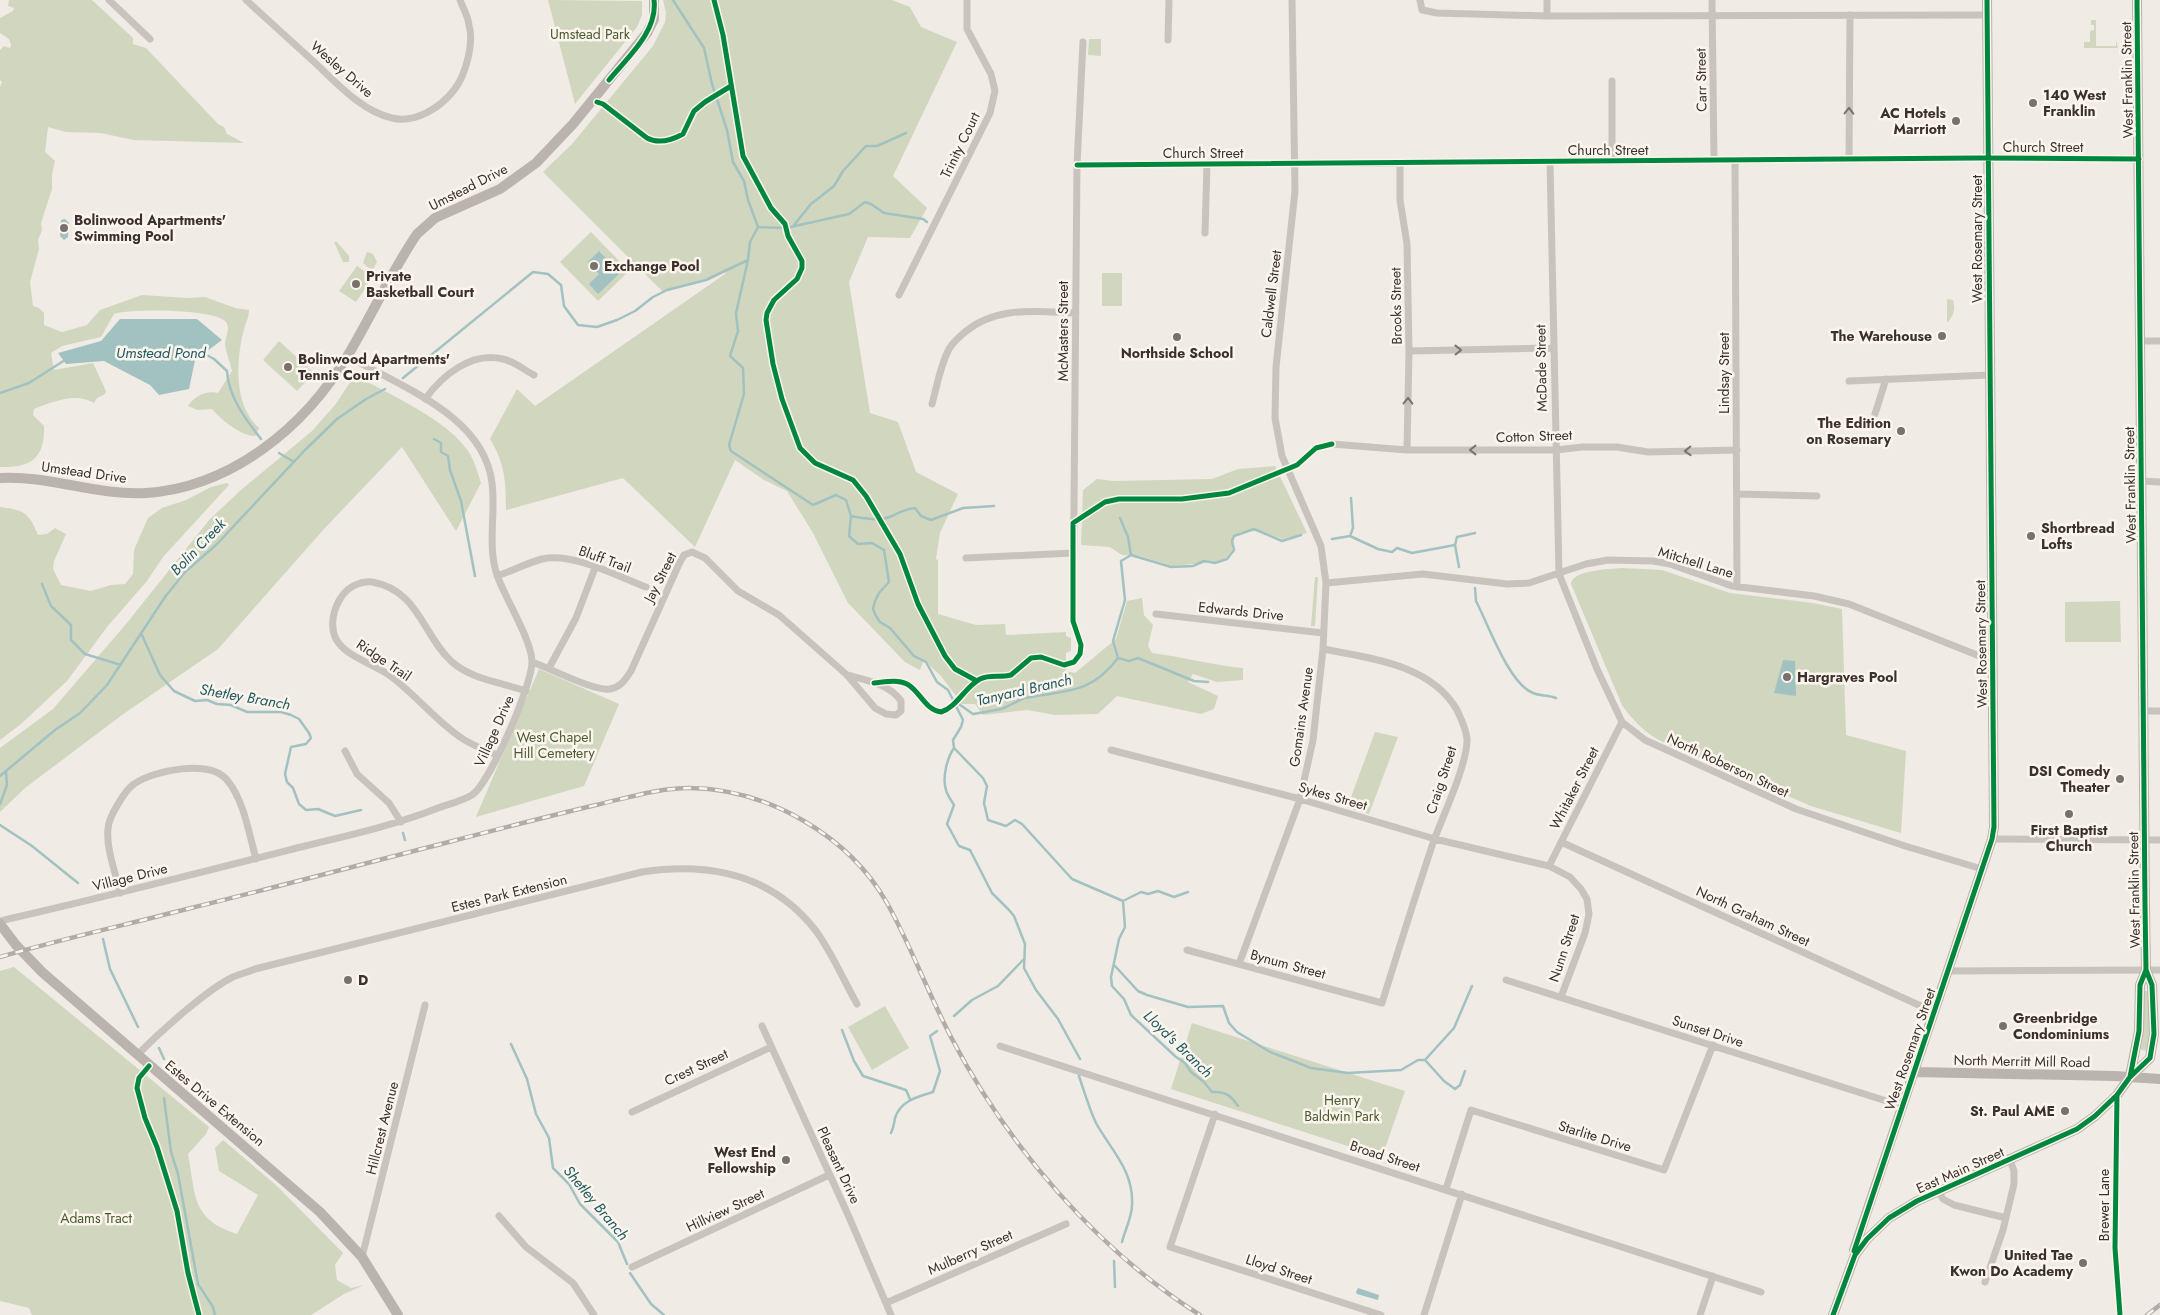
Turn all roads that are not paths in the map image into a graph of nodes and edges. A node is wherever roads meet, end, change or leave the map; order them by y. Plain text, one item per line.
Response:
1 (108, 0) edge
2 (246, 0) edge
3 (460, 0) edge
4 (654, 0) edge
5 (967, 0) edge
6 (1169, 0) edge
7 (1292, 0) edge
8 (1420, 0) edge
9 (1547, 0) edge
10 (1712, 0) edge
11 (1987, 0) edge
12 (2137, 0) edge
13 (1712, 15) junction
14 (1850, 15) junction
15 (1987, 15) junction
16 (1548, 16) junction
17 (150, 39) dead end
18 (1168, 40) dead end
19 (1083, 42) dead end
20 (1612, 81) dead end
21 (1988, 158) junction
22 (1849, 159) junction
23 (2139, 159) junction
24 (1714, 160) junction
25 (1735, 160) junction
26 (1612, 161) junction
27 (1400, 162) junction
28 (1550, 162) junction
29 (1295, 163) junction
30 (1207, 164) junction
31 (1077, 165) junction
32 (1205, 233) dead end
33 (899, 295) dead end
34 (1076, 313) junction
35 (2141, 341) junction
36 (2160, 341) edge
37 (1554, 348) junction
38 (1409, 351) junction
39 (348, 356) junction
40 (534, 375) dead end
41 (1989, 375) junction
42 (1886, 379) junction
43 (1849, 381) dead end
44 (425, 399) junction
45 (932, 404) dead end
46 (1875, 414) dead end
47 (1332, 444) dead end
48 (1407, 450) junction
49 (1556, 450) junction
50 (1737, 450) junction
51 (0, 478) edge
52 (2141, 481) junction
53 (2160, 482) edge
54 (1737, 494) junction
55 (1816, 496) dead end
56 (1072, 553) junction
57 (966, 558) dead end
58 (595, 568) junction
59 (1559, 574) junction
60 (497, 576) junction
61 (1326, 583) junction
62 (646, 587) dead end
63 (1737, 587) junction
64 (1156, 614) dead end
65 (1073, 621) dead end
66 (1323, 633) junction
67 (1323, 649) junction
68 (1992, 658) junction
69 (532, 662) junction
70 (549, 668) junction
71 (847, 676) junction
72 (526, 690) junction
73 (2143, 711) junction
74 (2160, 711) edge
75 (1622, 722) junction
76 (1111, 750) dead end
77 (344, 751) dead end
78 (497, 755) junction
79 (1300, 799) junction
80 (401, 822) junction
81 (1435, 839) junction
82 (1992, 839) junction
83 (2145, 840) junction
84 (2160, 840) edge
85 (1561, 842) junction
86 (256, 859) junction
87 (1549, 866) junction
88 (1982, 869) junction
89 (120, 893) junction
90 (0, 923) edge
91 (1187, 950) dead end
92 (1239, 964) junction
93 (2146, 970) junction
94 (2160, 970) edge
95 (1948, 971) junction
96 (1506, 980) dead end
97 (1561, 997) junction
98 (1382, 1002) joint
99 (857, 1004) dead end
100 (425, 1005) dead end
101 (1934, 1012) junction
102 (762, 1026) dead end
103 (1713, 1045) junction
104 (1000, 1046) dead end
105 (771, 1047) junction
106 (137, 1055) junction
107 (1914, 1072) junction
108 (2130, 1077) junction
109 (2160, 1079) edge
110 (2117, 1095) junction
111 (1902, 1106) junction
112 (632, 1112) dead end
113 (1215, 1114) junction
114 (2010, 1160) junction
115 (829, 1175) junction
116 (1446, 1188) junction
117 (1939, 1192) junction
118 (1462, 1194) junction
119 (500, 1216) dead end
120 (2006, 1218) junction
121 (1066, 1224) dead end
122 (362, 1258) junction
123 (1850, 1265) junction
124 (632, 1267) dead end
125 (1713, 1276) junction
126 (1985, 1282) dead end
127 (1761, 1292) dead end
128 (886, 1303) junction
129 (398, 1315) edge
130 (594, 1315) edge
131 (891, 1315) edge
132 (1381, 1315) edge
133 (1424, 1315) edge
134 (1700, 1315) edge
135 (1833, 1315) edge
136 (2120, 1315) edge

1 - 17 street
2 - 3 street, Wesley Drive
4 - 39 street, Umstead Drive
5 - 33 street, Trinity Court
6 - 18 street
7 - 29 street, Caldwell Street
8 - 16 street
9 - 16 street
10 - 13 street, Carr Street
11 - 15 street, West Rosemary Street
12 - 23 street, West Franklin Street
13 - 14 street
13 - 16 street
13 - 24 street, Carr Street
14 - 15 street
22 -> 14 street
15 - 21 street, West Rosemary Street
19 - 31 street, McMasters Street
20 - 26 street
21 - 22 street, Church Street
21 - 23 street, Church Street
21 - 41 street, West Rosemary Street
22 - 25 street, Church Street
23 - 35 street, West Franklin Street
24 - 25 street, Church Street
24 - 26 street, Church Street
25 - 50 street, Lindsay Street
26 - 28 street, Church Street
27 - 28 street, Church Street
27 - 29 street, Church Street
27 - 38 street, Brooks Street
28 - 37 street, McDade Street
29 - 30 street, Church Street
29 - 61 street, Caldwell Street
30 - 31 street, Church Street
30 - 32 street
31 - 34 street, McMasters Street
34 - 45 street
34 - 56 street, McMasters Street
35 - 36 street
35 - 52 street, West Franklin Street
38 -> 37 street
37 - 49 street, McDade Street
48 -> 38 street, Brooks Street
39 - 44 street, Village Drive
39 - 51 street, Umstead Drive
40 - 44 street
41 - 42 street
41 - 68 street, West Rosemary Street
42 - 43 street
42 - 46 street
44 - 60 street, Village Drive
47 - 48 street, Cotton Street
49 -> 48 street, Cotton Street
50 -> 49 street, Cotton Street
49 - 59 street, McDade Street
50 - 54 street, Lindsay Street
52 - 53 street
52 - 73 street, West Franklin Street
54 - 55 street
54 - 63 street, Lindsay Street
56 - 57 street
56 - 65 street, McMasters Street
58 - 60 street, Bluff Trail
58 - 62 street, Bluff Trail
58 - 70 street
59 - 61 street, Mitchell Lane
59 - 63 street, Mitchell Lane
59 - 75 street, North Roberson Street
60 - 69 street, Village Drive
61 - 66 street, Gomains Avenue
63 - 68 street, Mitchell Lane
64 - 66 street, Edwards Drive
66 - 67 street, Gomains Avenue
67 - 79 street, Gomains Avenue
67 - 81 street, Craig Street
68 - 82 street, West Rosemary Street
69 - 70 street, Jay Street
69 - 72 street, Village Drive
70 - 71 street, Jay Street
71 - 71 street, Jay Street
72 - 78 street, Village Drive
72 - 78 street, Ridge Trail
73 - 74 street
73 - 83 street, West Franklin Street
75 - 85 street, Whitaker Street
75 - 88 street, North Roberson Street
76 - 79 street, Sykes Street
77 - 80 street
78 - 80 street, Village Drive
79 - 81 street, Sykes Street
79 - 92 street, Gomains Avenue
80 - 86 street, Village Drive
81 - 87 street, Sykes Street
81 - 98 street, Craig Street
82 - 83 street
82 - 88 street, West Rosemary Street
83 - 84 street
83 - 93 street, West Franklin Street
85 - 87 street, Whitaker Street
85 - 101 street, North Graham Street
86 - 89 street, Village Drive
86 - 89 street
87 - 97 street, Nunn Street
88 - 95 street, West Rosemary Street
89 - 90 street, Village Drive
90 - 106 street, Estes Drive Extension
91 - 92 street, Bynum Street
92 - 98 street, Bynum Street
93 - 94 street
93 - 95 street
93 - 108 street, West Franklin Street
93 - 108 street, West Franklin Street
95 - 101 street, West Rosemary Street
96 - 97 street, Sunset Drive
97 - 103 street, Sunset Drive
99 - 106 street, Estes Park Extension
100 - 122 street, Hillcrest Avenue
101 - 107 street, West Rosemary Street
102 - 105 street, Pleasant Drive
103 - 111 street, Sunset Drive
103 - 116 street, Starlite Drive
104 - 113 street, Broad Street
105 - 112 street, Crest Street
105 - 115 street, Pleasant Drive
106 - 122 street, Estes Drive Extension
107 - 108 street, North Merritt Mill Road
107 - 111 street, West Rosemary Street
108 - 109 street, North Merritt Mill Road
108 - 110 street, East Main Street
110 - 114 street, East Main Street
110 - 136 street, Brewer Lane
111 - 123 street, West Rosemary Street
113 - 116 street, Broad Street
113 - 132 street, Lloyd Street
114 - 117 street, East Main Street
114 - 120 street
115 - 124 street, Hillview Street
115 - 128 street, Pleasant Drive
116 - 118 street, Broad Street
117 - 120 street
117 - 123 street, East Main Street
118 - 125 street, Broad Street
118 - 133 street
119 - 130 street
120 - 126 street
121 - 128 street, Mulberry Street
122 - 129 street, Estes Drive Extension
123 - 135 street, East Main Street
125 - 127 street, Broad Street
125 - 134 street
128 - 131 street, Pleasant Drive

